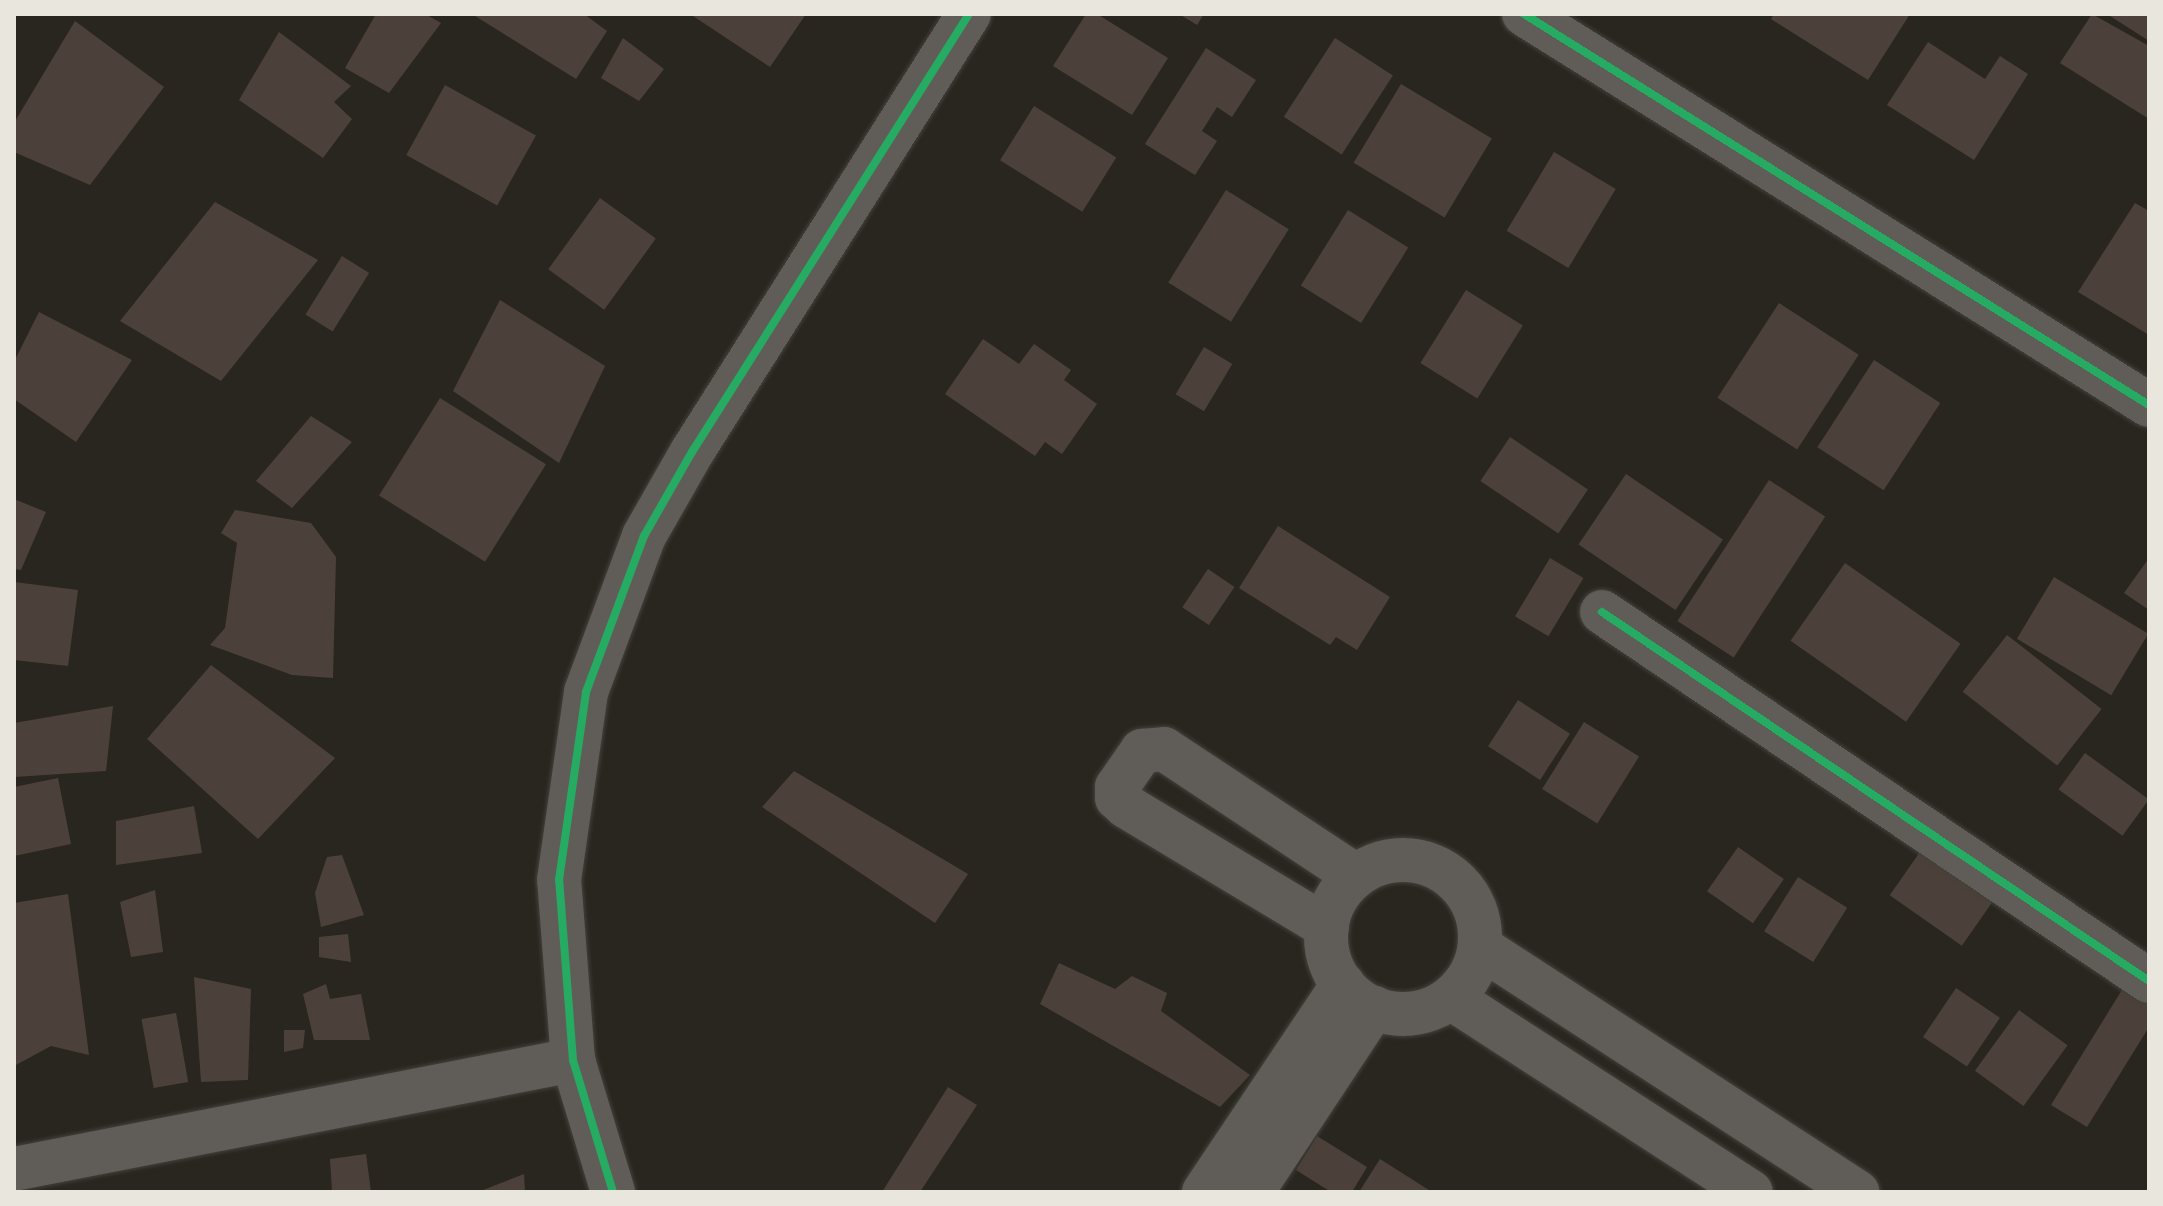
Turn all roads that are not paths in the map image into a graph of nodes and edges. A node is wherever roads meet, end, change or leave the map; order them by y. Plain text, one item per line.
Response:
1 (969, 14) edge
2 (1524, 14) edge
3 (2149, 405) edge
4 (1602, 612) dead end
5 (1356, 876) junction
6 (1327, 927) junction
7 (1480, 947) junction
8 (2149, 981) edge
9 (1358, 996) junction
10 (1451, 998) junction
11 (573, 1060) junction
12 (1681, 1077) junction
13 (1301, 1082) junction
14 (1650, 1125) junction
15 (14, 1169) edge
16 (613, 1192) edge
17 (1204, 1192) edge
18 (1252, 1192) edge
19 (1751, 1192) edge
20 (1857, 1192) edge

1 - 11 street
2 - 3 street
4 - 8 street
5 - 6 street
5 - 6 street
5 - 7 street
6 - 9 street
7 - 10 street
7 - 12 street
9 - 10 street
9 - 13 street
10 - 14 street
11 - 15 street
11 - 16 street
12 - 14 street
12 - 20 street
13 - 17 street
13 - 18 street
14 - 19 street

